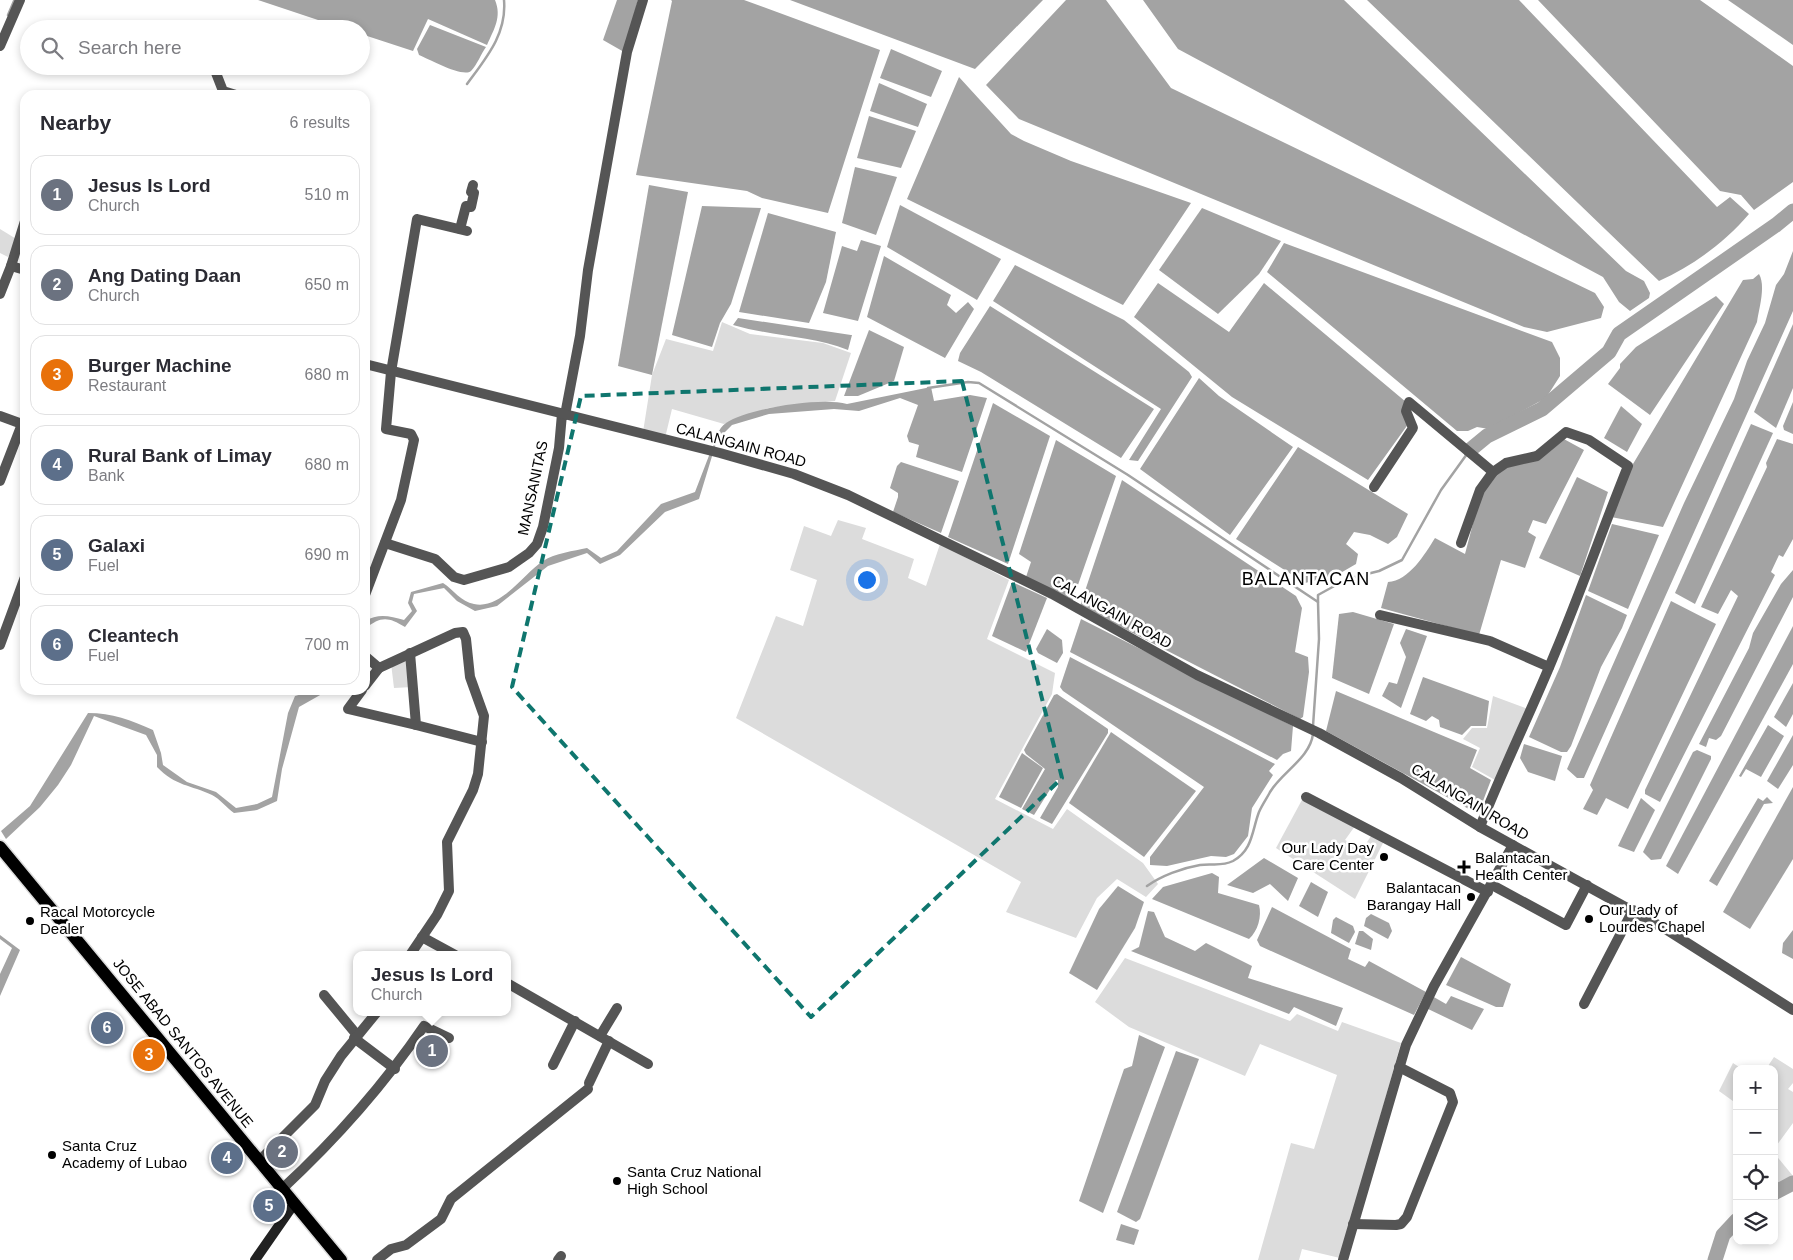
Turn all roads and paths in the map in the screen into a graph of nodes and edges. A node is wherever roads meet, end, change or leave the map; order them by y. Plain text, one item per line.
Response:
1 (20, 0) edge
2 (642, 0) edge
3 (0, 46) edge
4 (217, 75) edge
5 (223, 90) edge
6 (473, 185) dead end
7 (20, 237) edge
8 (11, 266) junction
9 (20, 269) edge
10 (1, 286) edge
11 (370, 366) edge
12 (391, 372) junction
13 (563, 415) junction
14 (0, 416) edge
15 (20, 423) edge
16 (20, 429) edge
17 (1493, 472) junction
18 (0, 481) edge
19 (1374, 487) dead end
20 (385, 542) junction
21 (1461, 543) dead end
22 (370, 582) edge
23 (20, 591) edge
24 (1380, 615) dead end
25 (0, 645) edge
26 (410, 653) junction
27 (370, 660) edge
28 (1550, 667) junction
29 (379, 668) junction
30 (370, 680) edge
31 (358, 695) edge
32 (416, 725) junction
33 (482, 742) junction
34 (1306, 797) dead end
35 (1480, 827) junction
36 (1513, 845) junction
37 (1, 848) edge
38 (1588, 885) junction
39 (1490, 888) junction
40 (1633, 910) junction
41 (422, 937) junction
42 (413, 951) edge
43 (448, 951) edge
44 (511, 985) edge
45 (324, 995) dead end
46 (1584, 1004) dead end
47 (617, 1008) dead end
48 (1793, 1010) edge
49 (374, 1016) edge
50 (575, 1021) junction
51 (355, 1036) junction
52 (449, 1038) dead end
53 (605, 1038) junction
54 (648, 1064) dead end
55 (553, 1065) dead end
56 (1399, 1067) junction
57 (395, 1069) junction
58 (259, 1161) junction
59 (282, 1190) junction
60 (294, 1204) junction
61 (1353, 1224) junction
62 (255, 1260) edge
63 (341, 1260) edge
64 (377, 1260) edge
65 (1343, 1260) edge

1 - 3 street
2 - 13 street
4 - 5 street
6 - 12 street
7 - 8 street
8 - 9 street
8 - 10 street
11 - 12 street, CALANGAIN ROAD
12 - 13 street, CALANGAIN ROAD
12 - 20 street
13 - 20 street, MANSANITAS
13 - 35 street, CALANGAIN ROAD
14 - 15 street
16 - 18 street
17 - 19 street
17 - 21 street
17 - 28 street
20 - 22 street
23 - 25 street
24 - 28 street
26 - 29 street
26 - 32 street
26 - 33 street
27 - 29 street
28 - 35 street
29 - 30 street
31 - 32 street
32 - 33 street
33 - 41 street
34 - 39 street
35 - 36 street, CALANGAIN ROAD
36 - 38 street, CALANGAIN ROAD
36 - 39 street
37 - 58 main road, JOSE ABAD SANTOS AVENUE
38 - 39 street
38 - 40 street, CALANGAIN ROAD
39 - 56 street
40 - 46 street
40 - 48 street, CALANGAIN ROAD
41 - 42 street
41 - 43 street
44 - 50 street
45 - 51 street
47 - 53 street
49 - 51 street
50 - 53 street
50 - 55 street
51 - 57 street
51 - 58 street
52 - 57 street
53 - 54 street
53 - 64 street
56 - 61 street
56 - 61 street
57 - 59 street
58 - 59 main road, JOSE ABAD SANTOS AVENUE
59 - 60 main road, JOSE ABAD SANTOS AVENUE
60 - 62 main road
60 - 63 main road, JOSE ABAD SANTOS AVENUE
61 - 65 street

